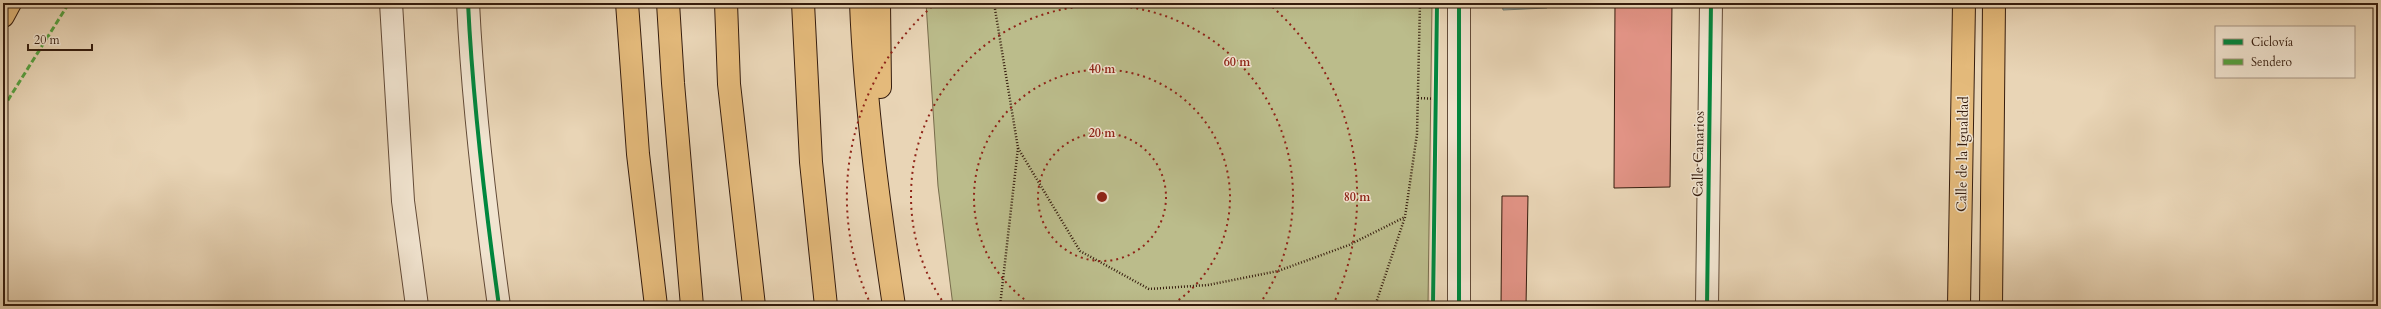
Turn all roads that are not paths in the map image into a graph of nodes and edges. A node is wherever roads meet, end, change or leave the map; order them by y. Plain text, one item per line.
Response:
1 (10, 3) edge
2 (391, 3) edge
3 (468, 3) edge
4 (627, 3) edge
5 (668, 3) edge
6 (726, 3) edge
7 (803, 3) edge
8 (861, 3) edge
9 (879, 3) edge
10 (1459, 3) edge
11 (1711, 3) edge
12 (1964, 3) edge
13 (1994, 3) edge
14 (3, 16) edge
15 (882, 224) junction
16 (417, 306) edge
17 (499, 306) edge
18 (656, 306) edge
19 (692, 306) edge
20 (754, 306) edge
21 (826, 306) edge
22 (894, 306) edge
23 (1459, 306) edge
24 (1708, 306) edge
25 (1959, 306) edge
26 (1991, 306) edge

1 - 14 main road
2 - 16 street
3 - 17 street
4 - 18 main road
5 - 19 main road
6 - 20 main road
7 - 21 main road
8 - 15 main road
9 - 15 main road
10 - 23 street
11 - 24 street, Calle Canarios
12 - 25 main road, Calle de la Igualdad
13 - 26 main road
15 - 22 main road

